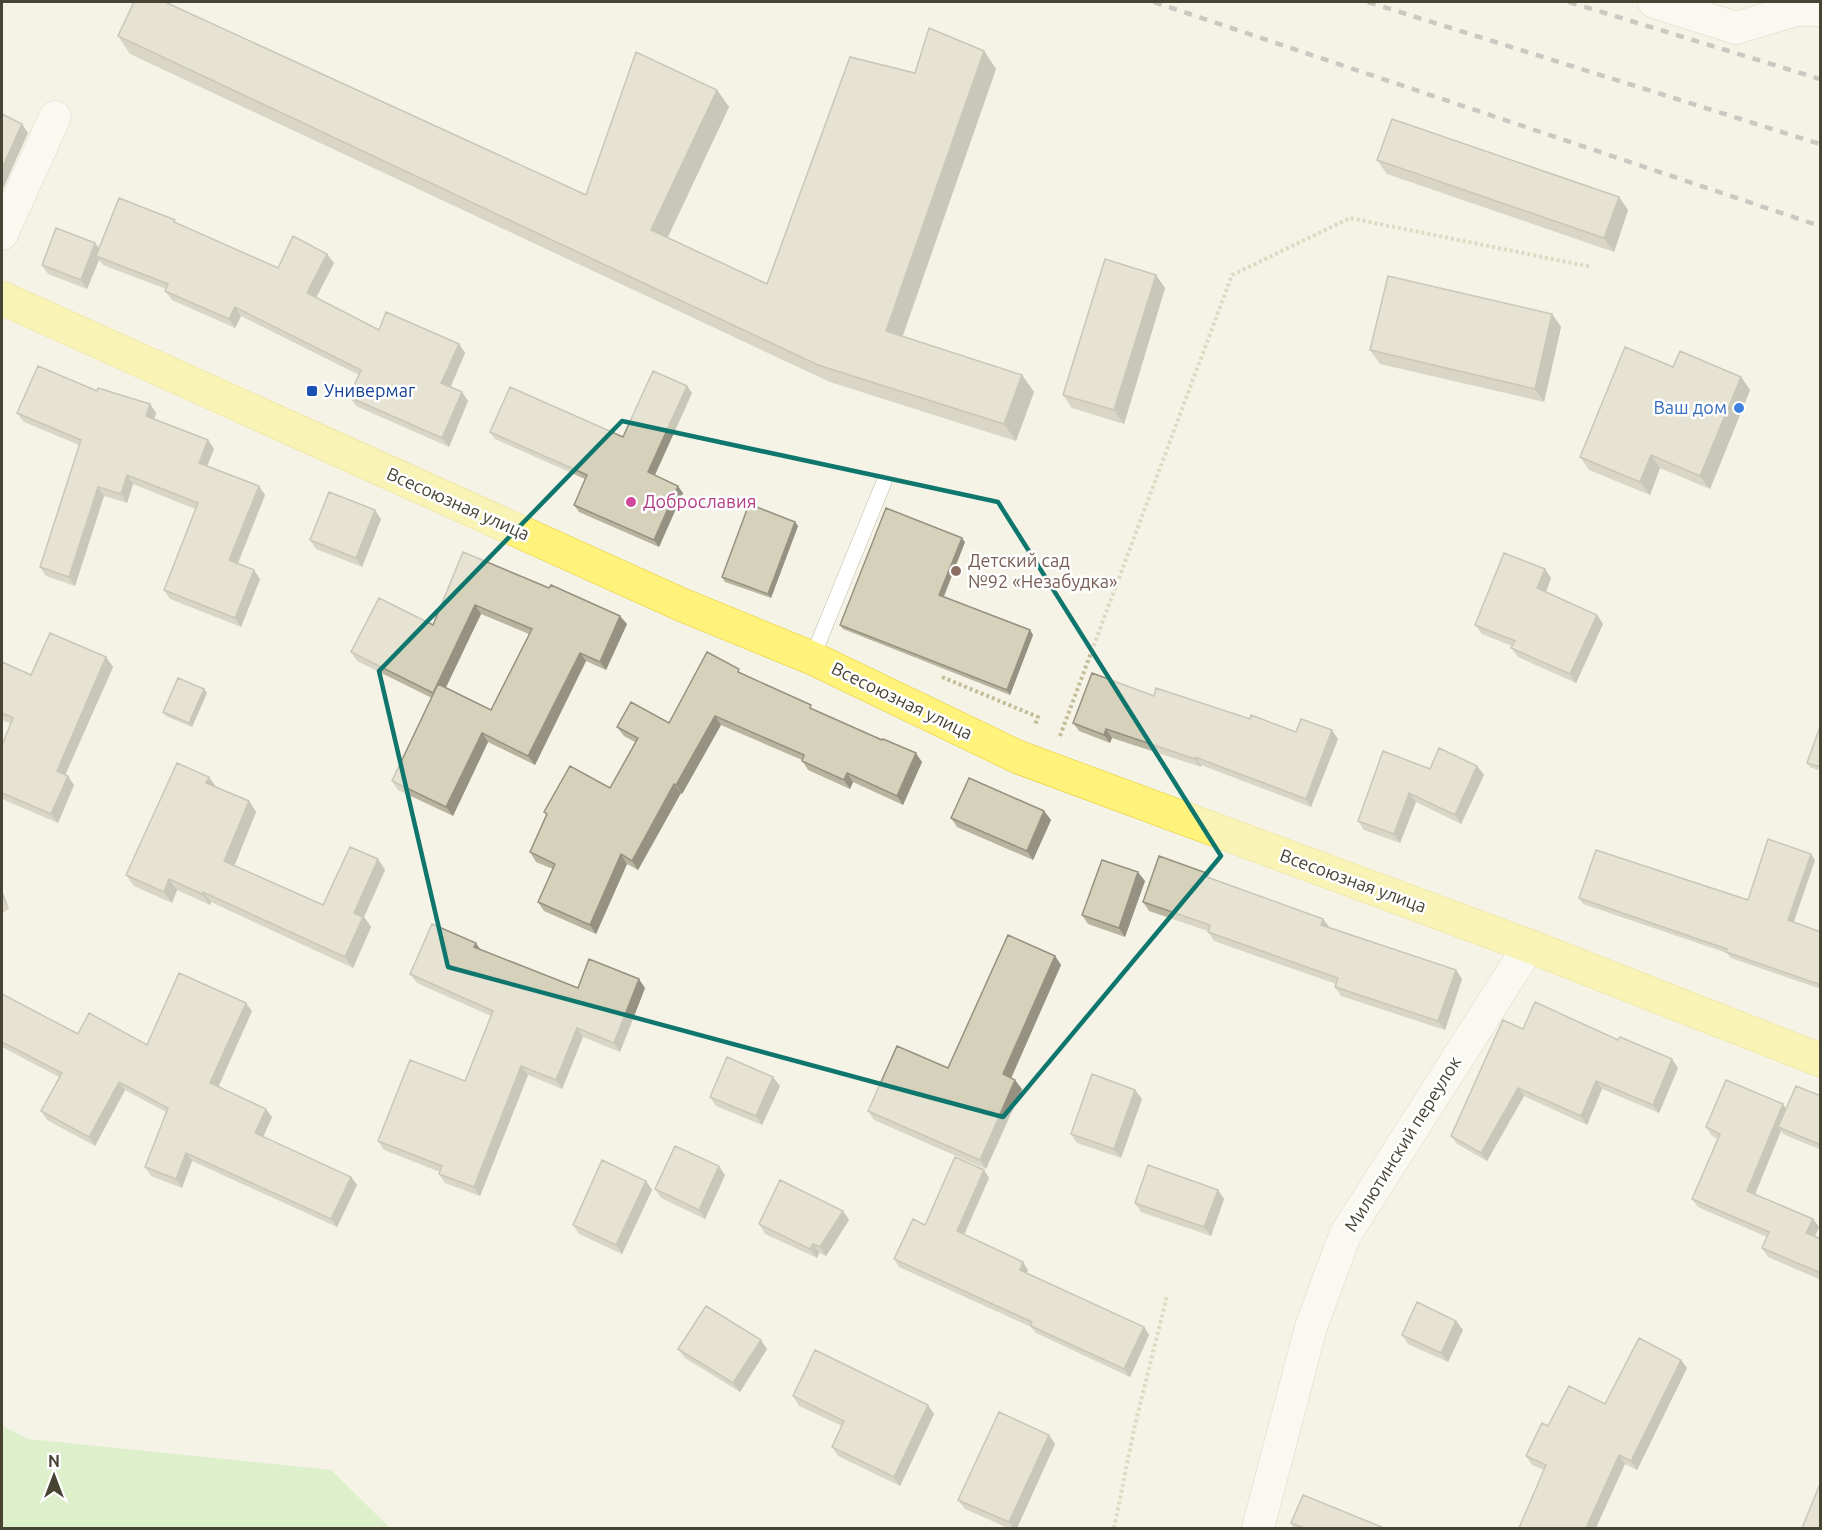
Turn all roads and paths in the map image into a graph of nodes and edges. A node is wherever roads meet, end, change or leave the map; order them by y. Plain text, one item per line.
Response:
1 (1654, 2) edge
2 (1821, 10) edge
3 (55, 117) dead end
4 (2, 234) edge
5 (1592, 267) dead end
6 (2, 298) edge
7 (884, 482) dead end
8 (812, 658) junction
9 (1048, 768) junction
10 (1529, 946) junction
11 (1821, 1060) edge
12 (1167, 1296) dead end
13 (1114, 1528) edge
14 (1258, 1528) edge

1 - 2 street
3 - 4 street
5 - 9 path
6 - 8 highway, Всесоюзная улица
7 - 8 lane
8 - 9 highway, Всесоюзная улица
9 - 10 highway, Всесоюзная улица
10 - 11 highway, Всесоюзная улица
10 - 14 street, Милютинский переулок
12 - 13 path

